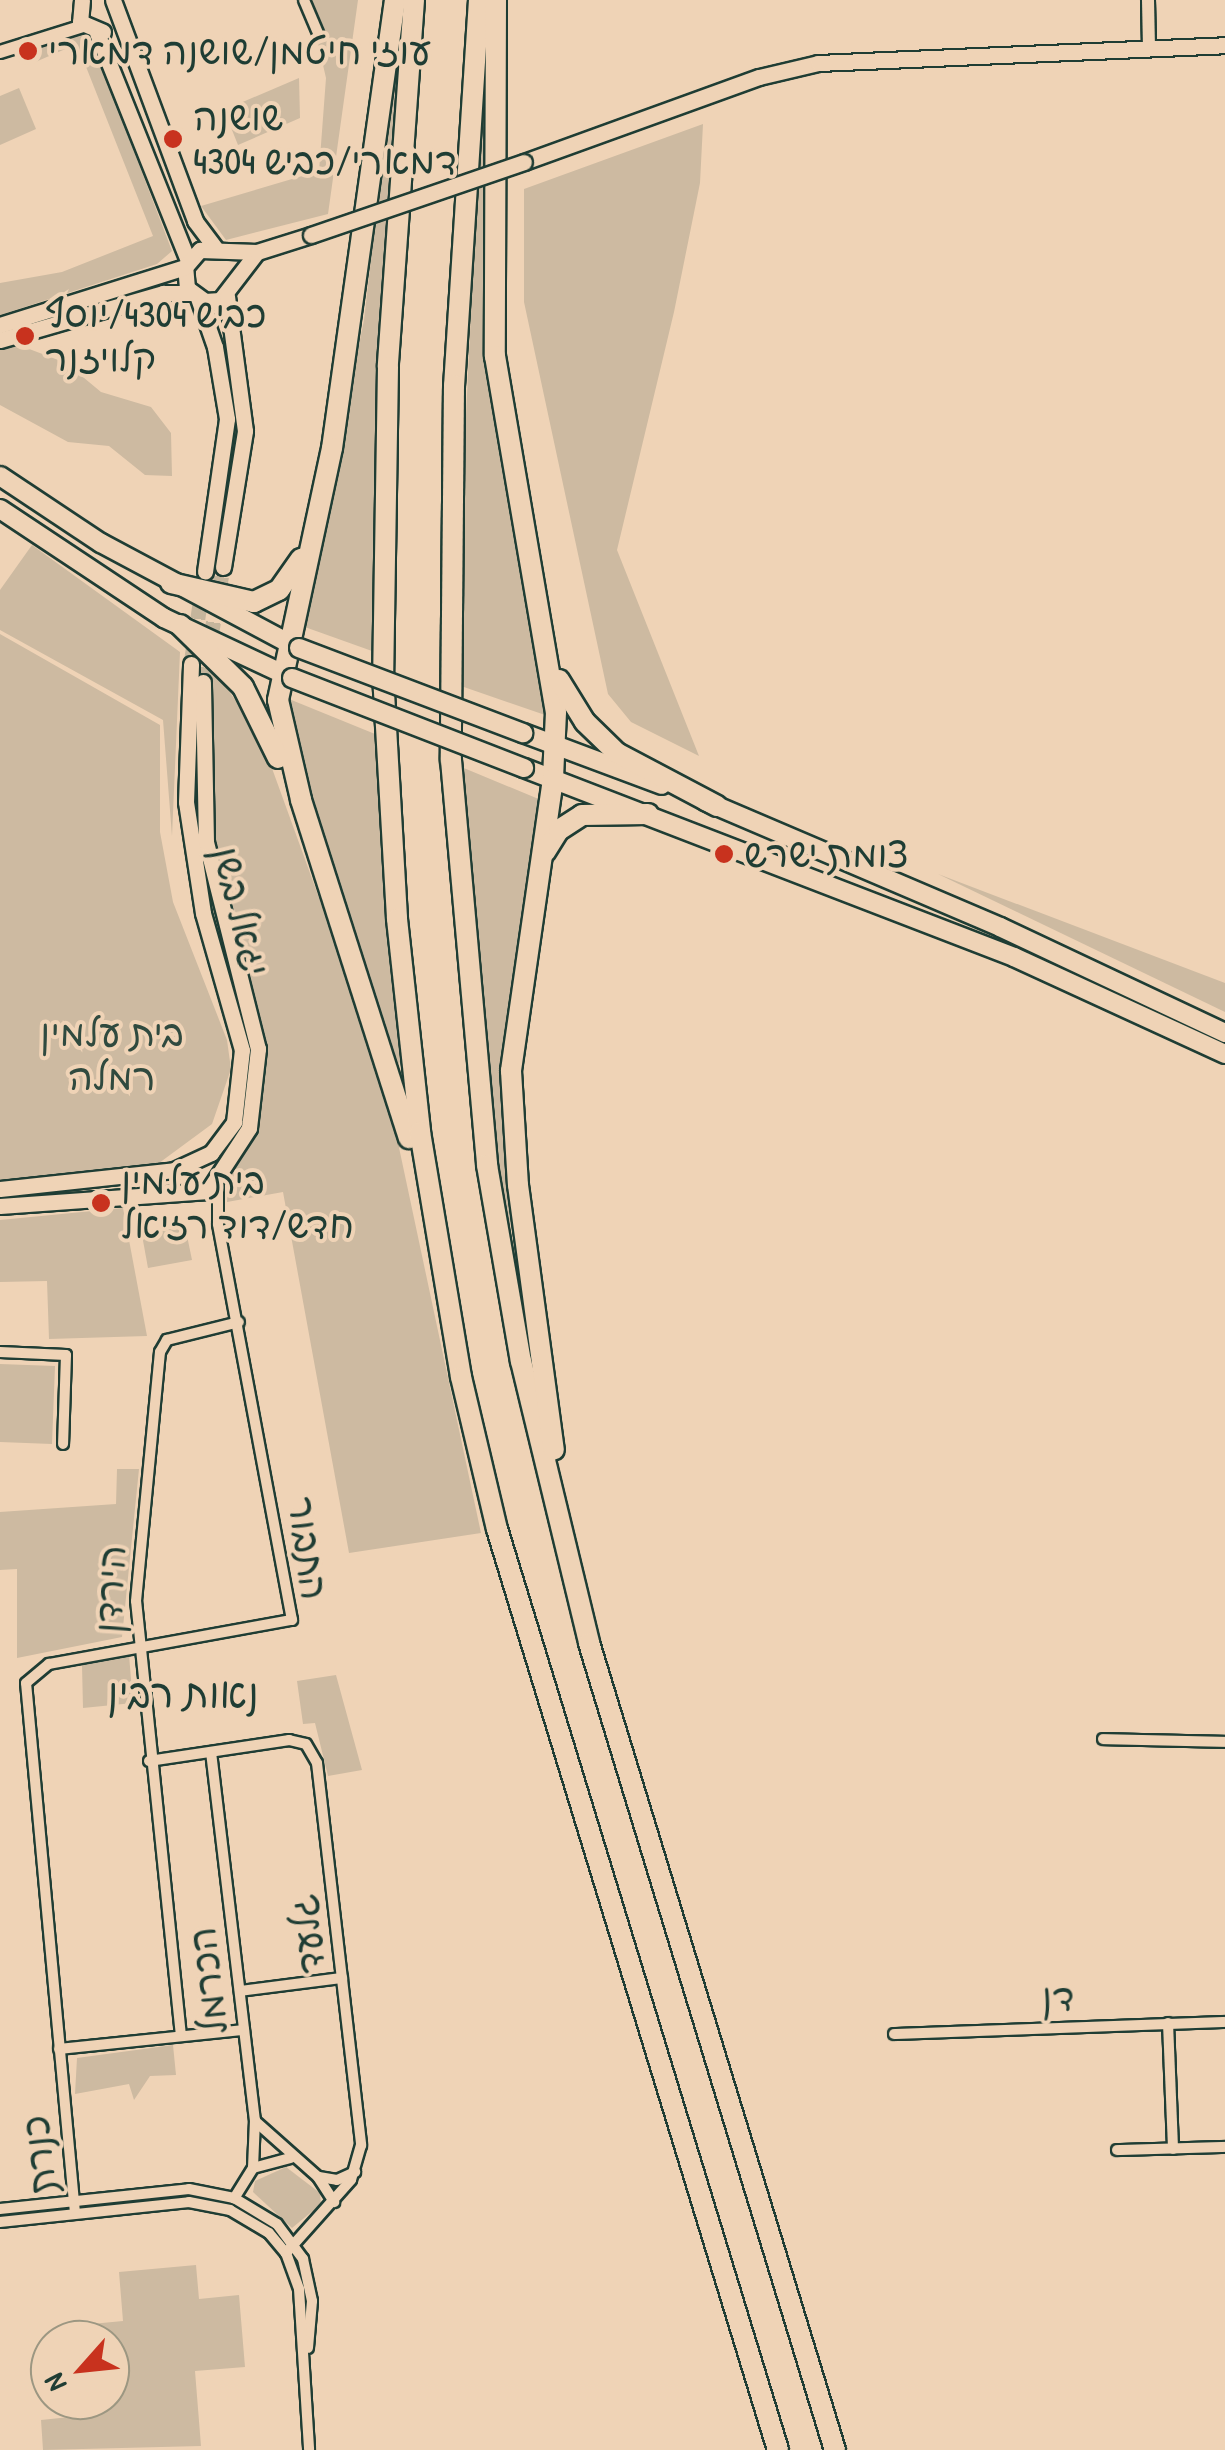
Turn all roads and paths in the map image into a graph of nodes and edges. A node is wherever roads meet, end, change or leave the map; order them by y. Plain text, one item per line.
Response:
1 (114, 0) edge
2 (304, 0) edge
3 (395, 0) edge
4 (414, 0) edge
5 (479, 0) edge
6 (496, 0) edge
7 (1148, 0) edge
8 (84, 12) edge
9 (117, 20) junction
10 (318, 34) dead end
11 (1225, 45) edge
12 (1149, 49) junction
13 (0, 52) edge
14 (218, 250) junction
15 (257, 252) junction
16 (186, 264) junction
17 (236, 275) junction
18 (194, 296) junction
19 (227, 296) junction
20 (0, 325) edge
21 (0, 340) edge
22 (0, 476) edge
23 (0, 508) edge
24 (318, 526) junction
25 (223, 568) tunnel mouth
26 (205, 571) tunnel mouth
27 (172, 583) junction
28 (180, 625) junction
29 (546, 634) junction
30 (293, 645) junction
31 (191, 664) tunnel mouth
32 (287, 675) junction
33 (203, 682) tunnel mouth
34 (556, 744) junction
35 (553, 778) junction
36 (717, 806) junction
37 (648, 814) junction
38 (330, 888) junction
39 (530, 917) junction
40 (1225, 1034) edge
41 (1225, 1054) edge
42 (198, 1161) junction
43 (219, 1180) junction
44 (0, 1189) edge
45 (197, 1190) junction
46 (0, 1206) edge
47 (218, 1224) junction
48 (239, 1322) junction
49 (0, 1352) edge
50 (461, 1377) junction
51 (63, 1444) dead end
52 (580, 1604) junction
53 (136, 1646) junction
54 (31, 1675) joint
55 (1104, 1739) dead end
56 (1225, 1742) edge
57 (211, 1752) junction
58 (150, 1761) junction
59 (342, 1978) junction
60 (240, 1991) junction
61 (1225, 2022) edge
62 (1168, 2023) junction
63 (244, 2030) junction
64 (894, 2034) dead end
65 (182, 2036) junction
66 (59, 2049) junction
67 (255, 2120) junction
68 (1225, 2147) edge
69 (1173, 2148) junction
70 (1117, 2150) dead end
71 (292, 2158) junction
72 (253, 2168) junction
73 (357, 2170) junction
74 (318, 2177) junction
75 (234, 2198) junction
76 (334, 2202) junction
77 (74, 2207) junction
78 (0, 2210) edge
79 (0, 2222) edge
80 (292, 2250) junction
81 (309, 2450) edge
82 (778, 2450) edge
83 (835, 2450) edge

1 - 9 main road
2 - 10 street
3 - 24 highway
4 - 50 highway
5 - 52 highway
6 - 29 highway
7 - 12 street
8 - 9 main road
8 - 13 street
8 - 16 main road
9 - 14 main road
11 - 12 main road
12 - 15 main road, bridge
14 - 15 main road
14 - 16 main road
14 - 17 main road
15 - 17 main road
16 - 18 main road
16 - 20 main road
17 - 19 main road
18 - 19 main road
18 - 21 main road
18 - 26 main road
19 - 25 main road
22 - 27 highway
23 - 28 highway
24 - 27 highway
24 - 30 highway
27 - 30 highway
28 - 32 highway
28 - 38 highway
29 - 34 highway
29 - 36 highway
30 - 32 highway
30 - 34 highway, bridge
31 - 42 main road, יגאל בשן
32 - 35 highway, bridge
32 - 38 highway
33 - 43 main road, יגאל בשן
34 - 35 highway
34 - 36 highway
35 - 37 highway
35 - 39 highway
36 - 40 highway
37 - 39 highway
37 - 41 highway
38 - 50 highway
39 - 52 highway
42 - 43 main road
42 - 44 main road
42 - 45 main road
43 - 45 main road
43 - 47 street, התבור
45 - 46 main road
45 - 47 street, התבור
47 - 48 street, התבור
48 - 53 street, הירדן
48 - 53 street, התבור
49 - 51 street
50 - 82 highway
52 - 83 highway
53 - 54 street, התבור
53 - 58 street, הירדן
54 - 66 street, כנרת
55 - 56 street
57 - 58 street, גלעד
57 - 59 street, גלעד
57 - 60 street, הכרמל
58 - 65 street, הירדן
59 - 60 street
59 - 73 street, גלעד
60 - 63 street, הכרמל
61 - 62 street, דן
62 - 64 street, דן
62 - 69 street
63 - 65 street
63 - 67 street, הכרמל
65 - 66 street
66 - 77 street, כנרת
67 - 71 street
67 - 72 street, הכרמל
68 - 69 street
69 - 70 street
71 - 72 street
71 - 74 street
72 - 75 street, הכרמל
73 - 74 street
73 - 76 street
74 - 76 street
75 - 77 street
75 - 80 street
76 - 80 street
77 - 78 street
77 - 79 street
77 - 80 street
80 - 81 street

